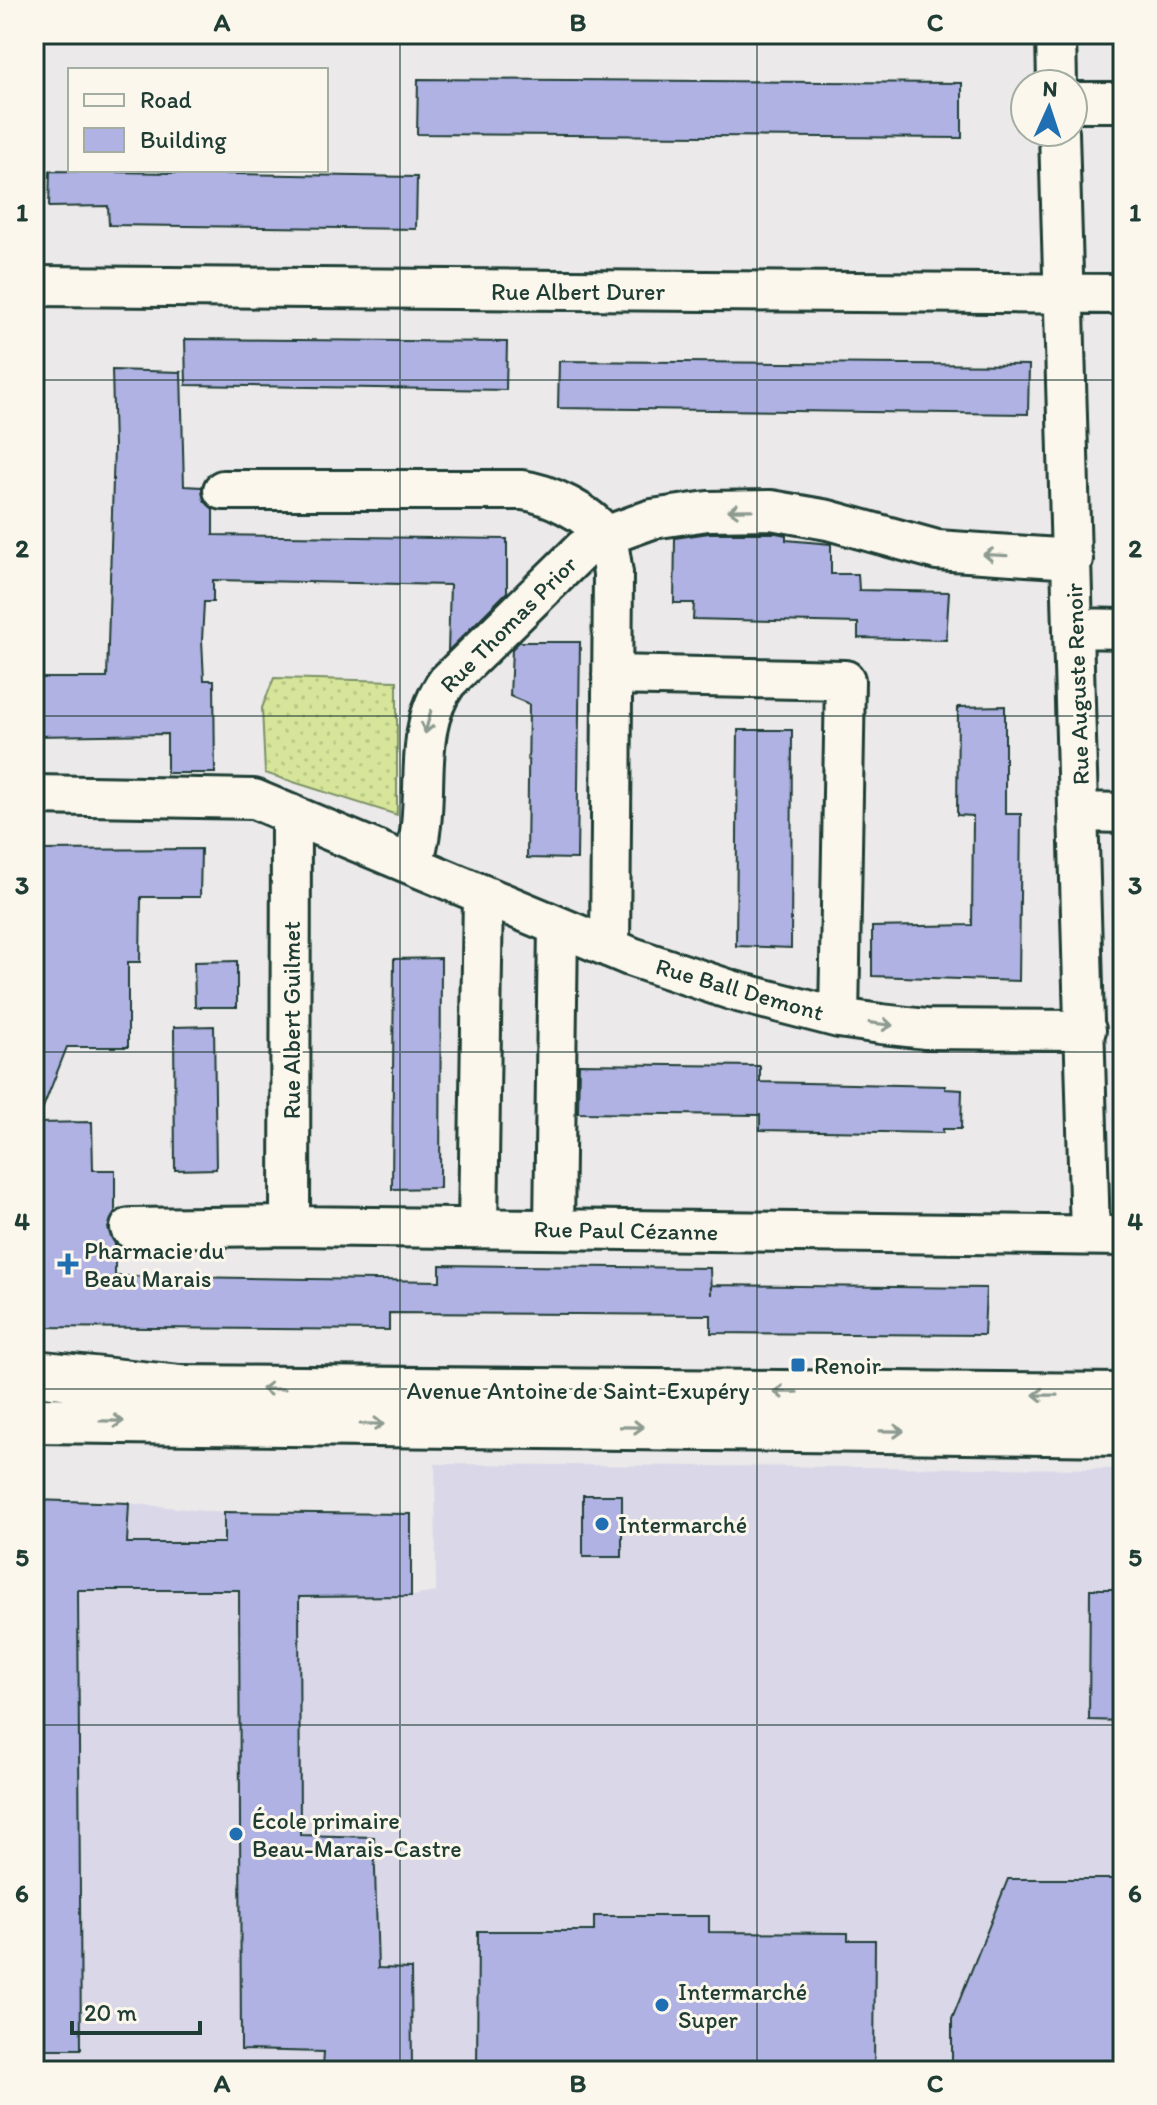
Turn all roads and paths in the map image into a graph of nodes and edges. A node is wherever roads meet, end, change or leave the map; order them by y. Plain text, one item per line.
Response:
1 (1056, 34) edge
2 (1057, 68) edge
3 (1089, 102) edge
4 (1123, 102) edge
5 (1060, 148) edge
6 (34, 286) edge
7 (1065, 294) junction
8 (1123, 294) edge
9 (223, 490) dead end
10 (605, 536) junction
11 (1073, 559) junction
12 (1076, 628) junction
13 (1123, 629) edge
14 (612, 675) junction
15 (34, 795) edge
16 (1081, 812) junction
17 (1123, 813) edge
18 (291, 814) junction
19 (412, 864) junction
20 (483, 895) junction
21 (558, 926) junction
22 (610, 948) junction
23 (839, 1018) junction
24 (1086, 1030) junction
25 (290, 1226) junction
26 (130, 1228) dead end
27 (478, 1228) junction
28 (554, 1229) junction
29 (1107, 1236) edge
30 (34, 1373) edge
31 (1123, 1396) edge
32 (34, 1420) edge
33 (1123, 1433) edge

1 - 2 street
3 - 4 street
5 - 7 street, Rue Auguste Renoir
6 - 7 street, Rue Albert Durer
7 - 8 street, Rue Albert Durer
7 - 11 street, Rue Auguste Renoir
9 - 10 street
11 -> 10 street, Rue Thomas Prior
10 - 14 street
10 -> 19 street, Rue Thomas Prior
11 - 12 street, Rue Auguste Renoir
12 - 13 street
12 - 16 street, Rue Auguste Renoir
14 - 22 street
14 - 23 street
15 - 18 street, Rue Ball Demont
16 - 17 street
16 - 24 street, Rue Auguste Renoir
18 - 19 street, Rue Ball Demont
18 - 25 street, Rue Albert Guilmet
19 - 20 street, Rue Ball Demont
20 - 21 street, Rue Ball Demont
20 - 27 street
21 - 22 street, Rue Ball Demont
21 - 28 street
22 - 23 street, Rue Ball Demont
23 -> 24 street, Rue Ball Demont
24 - 29 street, Rue Auguste Renoir
25 - 26 street, Rue Paul Cézanne
25 - 27 street, Rue Paul Cézanne
27 - 28 street, Rue Paul Cézanne
28 - 29 street, Rue Paul Cézanne
31 -> 30 main road, Avenue Antoine de Saint-Exupéry
32 -> 33 main road, Avenue Antoine de Saint-Exupéry

